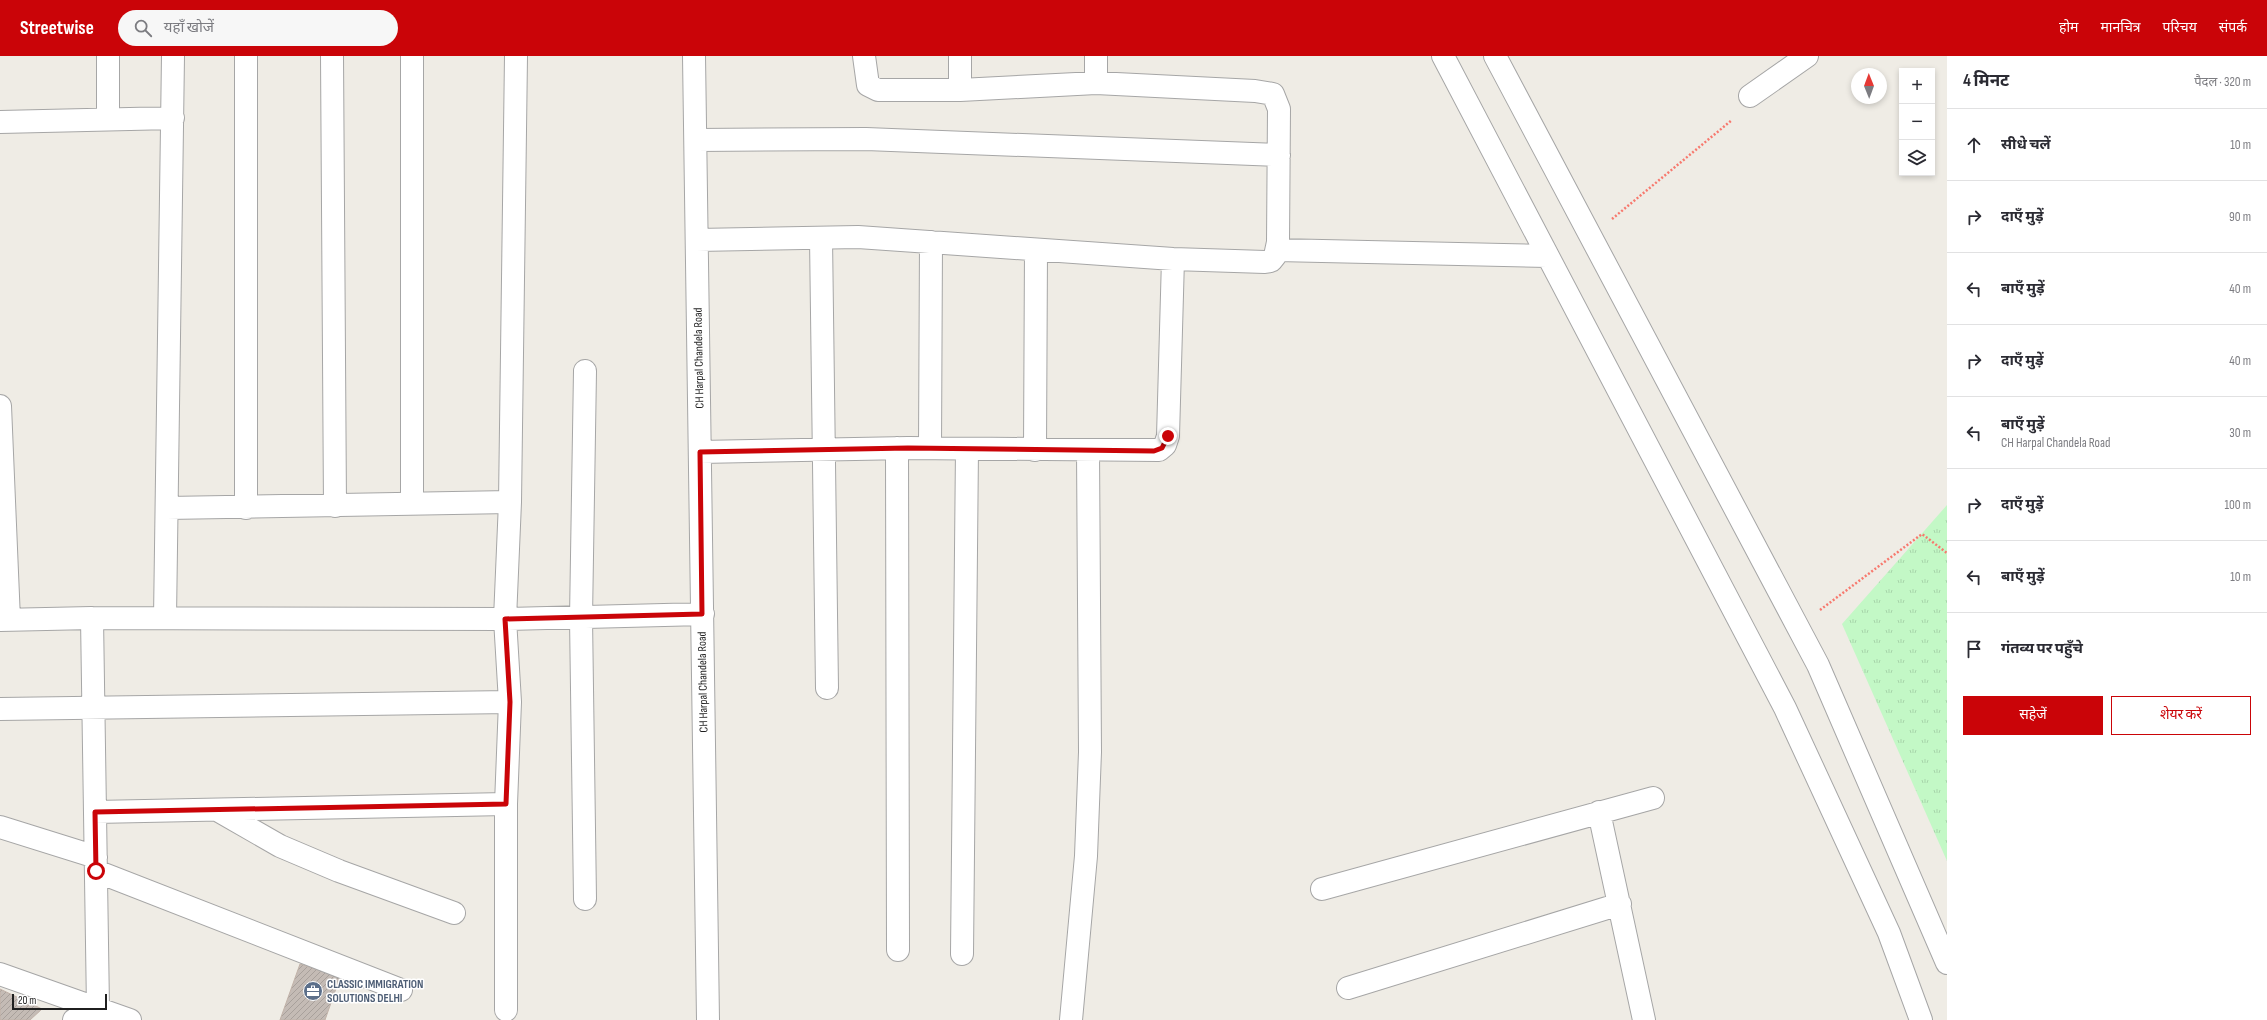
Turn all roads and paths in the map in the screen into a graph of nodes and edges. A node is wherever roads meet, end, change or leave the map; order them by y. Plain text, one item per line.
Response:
1 (108, 56) edge
2 (173, 56) edge
3 (246, 56) edge
4 (332, 56) edge
5 (412, 56) edge
6 (516, 56) edge
7 (694, 56) edge
8 (864, 56) edge
9 (960, 56) edge
10 (1096, 56) edge
11 (1443, 56) edge
12 (1495, 56) edge
13 (1806, 56) edge
14 (1096, 83) junction
15 (960, 90) junction
16 (1750, 96) dead end
17 (108, 118) junction
18 (173, 118) junction
19 (1732, 120) dead end
20 (0, 122) edge
21 (696, 140) junction
22 (1279, 155) junction
23 (1591, 236) junction
24 (821, 238) junction
25 (697, 240) junction
26 (931, 242) junction
27 (1036, 250) junction
28 (1277, 250) junction
29 (1547, 256) junction
30 (1173, 259) junction
31 (585, 372) dead end
32 (0, 406) edge
33 (897, 448) junction
34 (930, 448) junction
35 (823, 449) junction
36 (967, 449) junction
37 (1034, 450) junction
38 (1088, 451) junction
39 (700, 452) junction
40 (510, 502) junction
41 (412, 503) junction
42 (2, 505) edge
43 (335, 506) junction
44 (167, 508) junction
45 (246, 508) junction
46 (1947, 553) edge
47 (702, 614) junction
48 (92, 618) junction
49 (165, 618) junction
50 (581, 618) junction
51 (505, 619) junction
52 (4, 620) edge
53 (1798, 627) junction
54 (827, 688) dead end
55 (510, 702) junction
56 (94, 708) junction
57 (0, 709) edge
58 (1653, 798) dead end
59 (506, 804) junction
60 (219, 811) junction
61 (95, 812) junction
62 (1599, 812) junction
63 (0, 827) edge
64 (96, 864) junction
65 (1322, 889) dead end
66 (585, 899) dead end
67 (1620, 904) junction
68 (454, 913) dead end
69 (898, 950) dead end
70 (962, 954) dead end
71 (1947, 963) edge
72 (0, 974) edge
73 (1348, 988) dead end
74 (401, 990) dead end
75 (98, 1008) junction
76 (506, 1010) dead end
77 (74, 1020) edge
78 (130, 1020) edge
79 (708, 1020) edge
80 (1071, 1020) edge
81 (1644, 1020) edge
82 (1921, 1020) edge

1 - 17 street
2 - 18 street
3 - 45 street
4 - 43 street
5 - 41 street
6 - 40 street
7 - 21 street, CH Harpal Chandela Road
8 - 15 street
9 - 15 street
10 - 14 street
11 - 29 street
12 - 23 street
13 - 16 street
14 - 15 street
14 - 22 street
17 - 18 street
17 - 20 street
18 - 44 street
19 - 23 path
21 - 22 street
21 - 25 street, CH Harpal Chandela Road
22 - 28 street
23 - 53 street
24 - 25 street
24 - 26 street
24 - 35 street
25 - 39 street, CH Harpal Chandela Road
26 - 27 street
26 - 34 street
27 - 30 street
27 - 37 street
28 - 29 street
28 - 30 street
29 - 82 street
30 - 38 street
31 - 50 street
32 - 42 street
33 - 34 street
33 - 35 street
33 - 69 street
34 - 36 street
35 - 39 street
35 - 54 street
36 - 37 street
36 - 70 street
37 - 38 street
38 - 80 street
39 - 47 street, CH Harpal Chandela Road
40 - 41 street
40 - 51 street
41 - 43 street
42 - 52 street
43 - 45 street
44 - 45 street
44 - 49 street
46 - 53 path
47 - 50 street
47 - 79 street, CH Harpal Chandela Road
48 - 49 street
48 - 52 street
48 - 56 street
49 - 51 street
50 - 51 street
50 - 66 street
51 - 55 street
53 - 71 street
55 - 56 street
55 - 59 street
56 - 57 street
56 - 61 street
58 - 62 street
59 - 60 street
59 - 76 street
60 - 61 street
60 - 68 street
61 - 64 street
62 - 65 street
62 - 67 street
63 - 64 street
64 - 74 street
64 - 75 street
67 - 73 street
67 - 81 street
72 - 75 street
75 - 77 street
75 - 78 street

